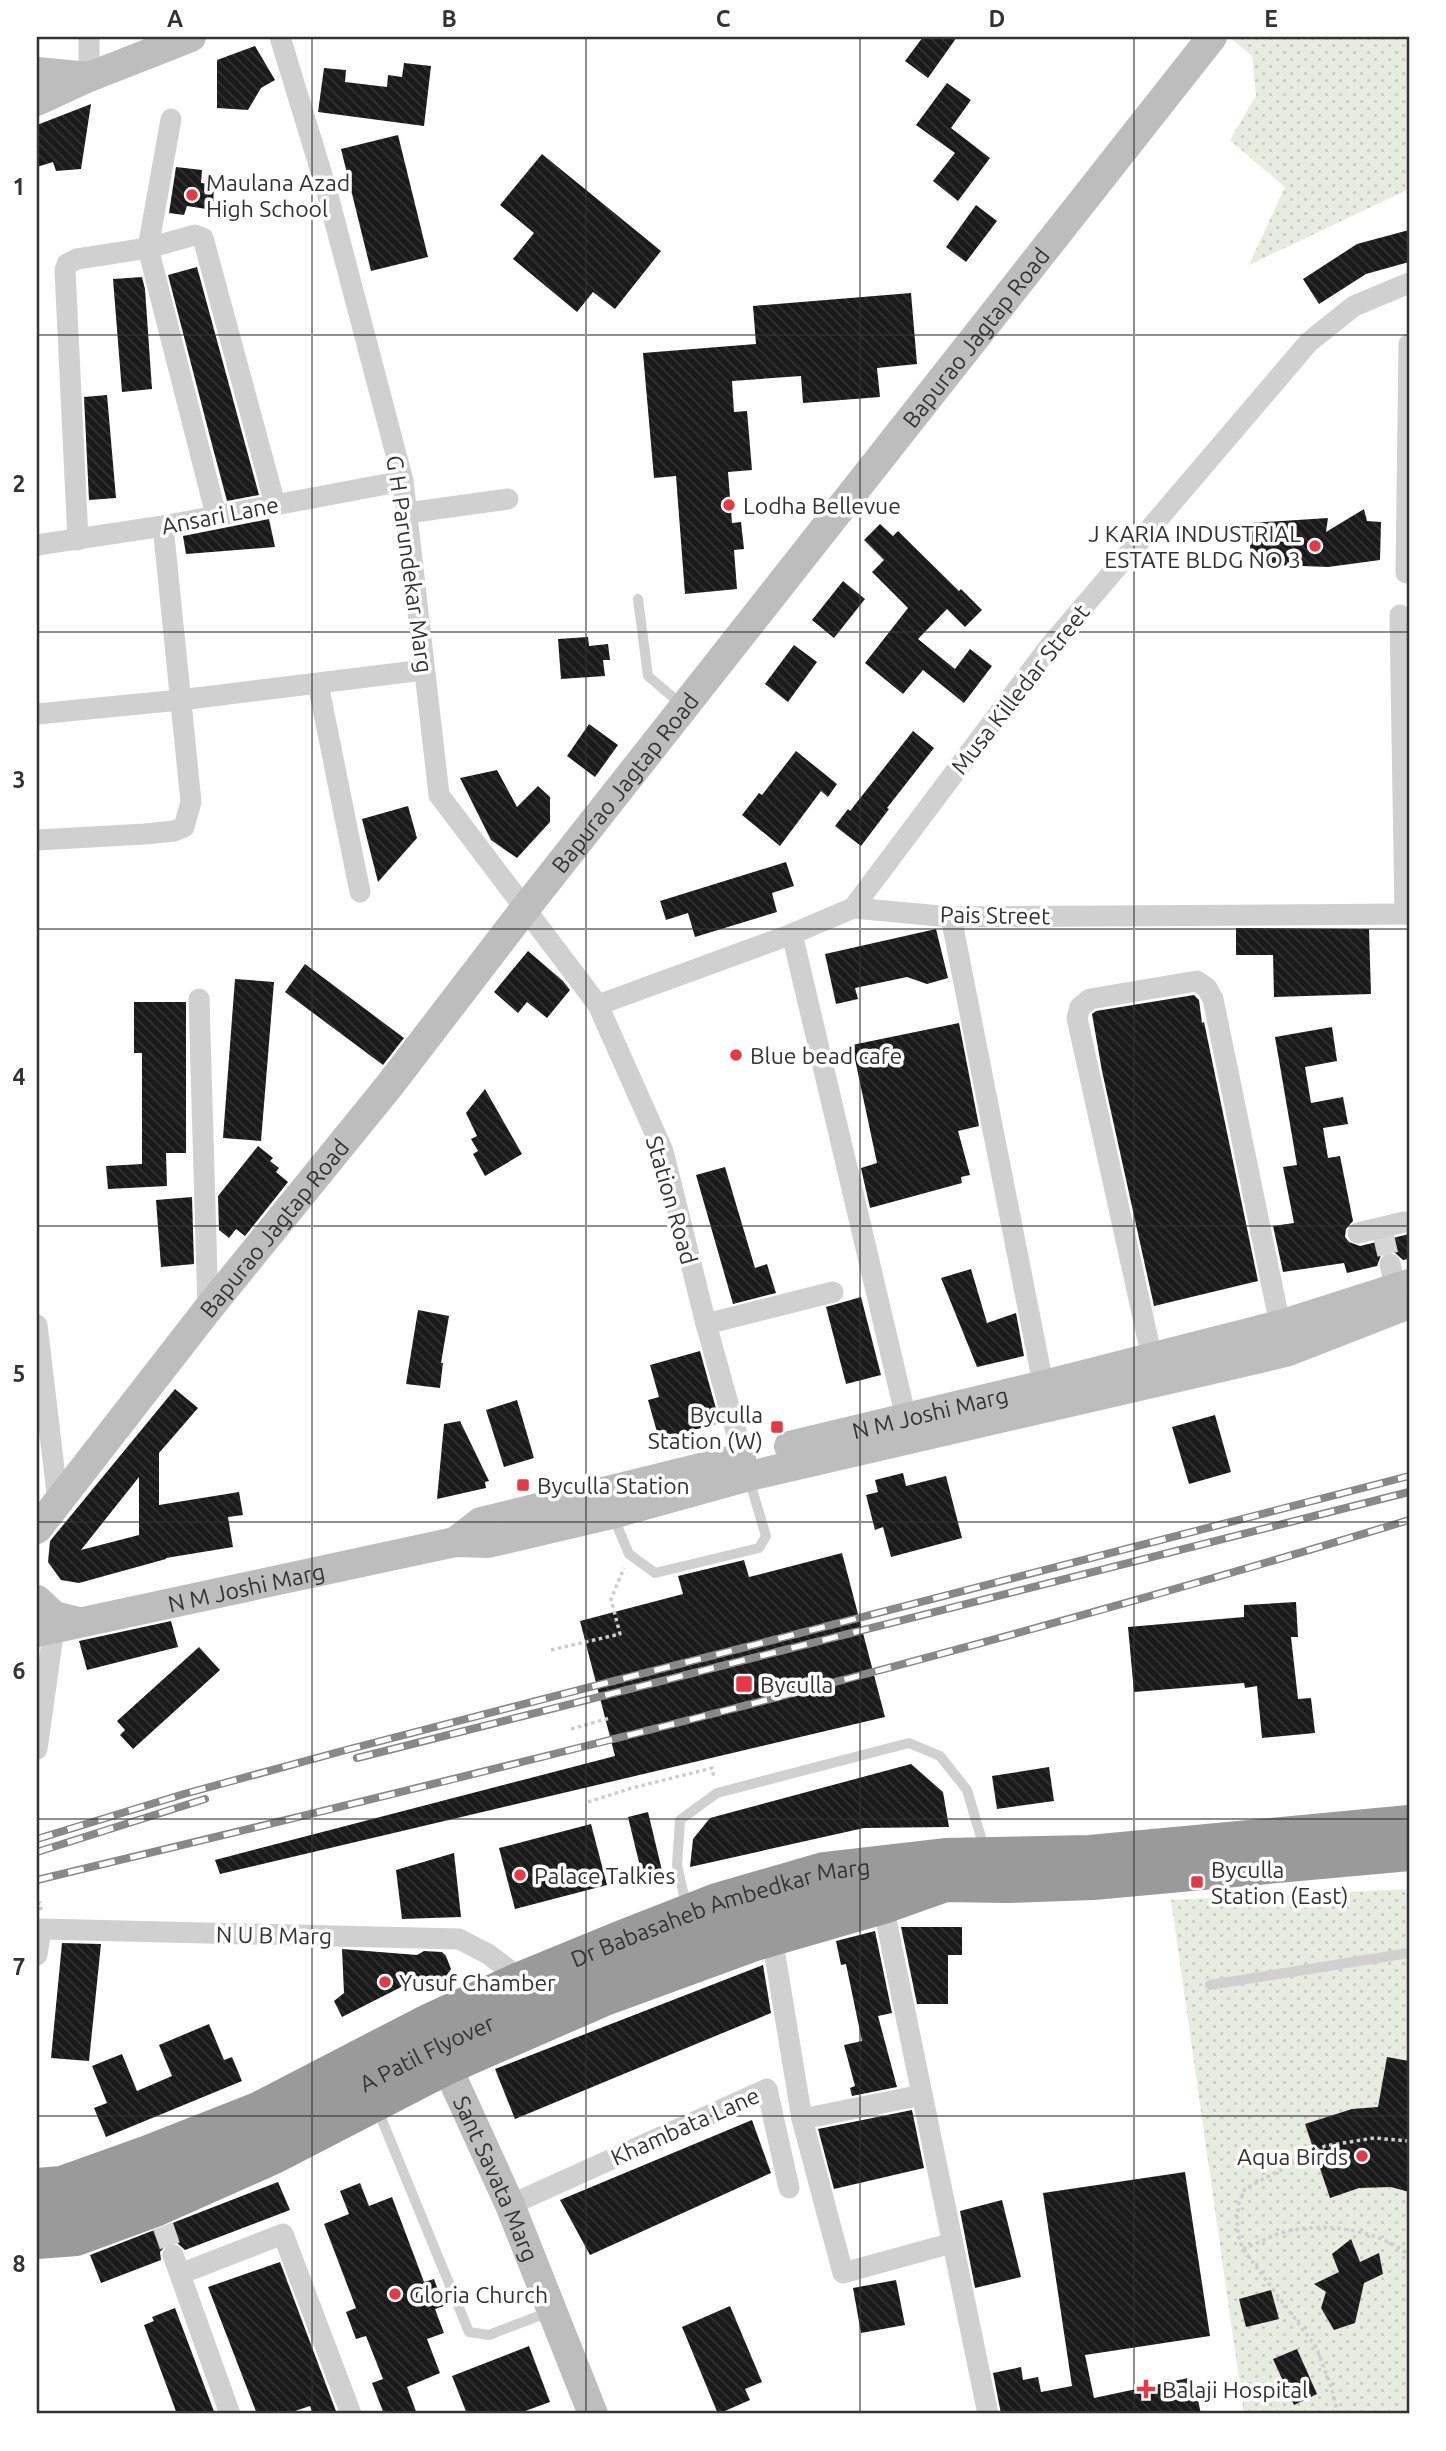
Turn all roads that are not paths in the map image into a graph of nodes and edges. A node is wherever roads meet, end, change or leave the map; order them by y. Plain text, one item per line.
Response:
1 (89, 37) edge
2 (191, 37) edge
3 (280, 37) edge
4 (1212, 37) edge
5 (37, 72) edge
6 (89, 77) junction
7 (37, 101) edge
8 (171, 119) dead end
9 (148, 248) junction
10 (1409, 283) edge
11 (1409, 344) edge
12 (403, 481) junction
13 (508, 499) dead end
14 (275, 504) junction
15 (407, 513) junction
16 (216, 516) junction
17 (163, 526) junction
18 (78, 540) junction
19 (37, 545) edge
20 (1406, 573) dead end
21 (638, 599) dead end
22 (1400, 615) dead end
23 (424, 670) junction
24 (318, 684) junction
25 (180, 700) junction
26 (684, 707) junction
27 (1406, 708) edge
28 (37, 713) edge
29 (37, 840) edge
30 (1407, 844) edge
31 (360, 892) dead end
32 (853, 908) junction
33 (524, 910) junction
34 (1407, 914) edge
35 (951, 917) junction
36 (792, 934) junction
37 (199, 999) dead end
38 (598, 1005) junction
39 (1404, 1222) dead end
40 (1358, 1233) dead end
41 (1401, 1289) edge
42 (832, 1292) dead end
43 (208, 1309) junction
44 (705, 1324) junction
45 (37, 1325) edge
46 (1283, 1339) junction
47 (1152, 1358) junction
48 (1196, 1359) junction
49 (1046, 1397) junction
50 (906, 1418) junction
51 (746, 1467) junction
52 (58, 1502) junction
53 (610, 1502) junction
54 (37, 1529) edge
55 (37, 1600) edge
56 (56, 1627) edge
57 (37, 1749) edge
58 (1409, 1824) edge
59 (1409, 1852) edge
60 (986, 1857) junction
61 (881, 1897) junction
62 (688, 1913) junction
63 (772, 1937) junction
64 (1409, 1953) edge
65 (37, 1955) edge
66 (522, 1980) junction
67 (1210, 1985) dead end
68 (428, 2023) junction
69 (446, 2066) junction
70 (922, 2095) junction
71 (376, 2104) junction
72 (802, 2119) junction
73 (37, 2187) edge
74 (789, 2188) dead end
75 (510, 2205) junction
76 (37, 2215) edge
77 (37, 2240) edge
78 (952, 2243) junction
79 (552, 2311) junction
80 (230, 2414) edge
81 (351, 2414) edge
82 (593, 2414) edge
83 (988, 2414) edge

1 - 6 street
2 - 6 street
3 - 12 street, G H Parundekar Marg
4 - 26 street, Bapurao Jagtap Road
5 - 6 street
6 - 7 street
8 - 9 street
9 - 14 street
9 - 16 street
9 - 18 street
10 - 32 street, Musa Killedar Street
11 - 20 street
12 - 14 street, Ansari Lane
12 - 15 street, G H Parundekar Marg
13 - 15 street
14 - 16 street, Ansari Lane
15 - 23 street, G H Parundekar Marg
16 - 17 street, Ansari Lane
17 - 18 street, Ansari Lane
17 - 25 street
18 - 19 street, Ansari Lane
21 - 26 lane
22 - 27 street
23 - 24 street
23 - 33 street, G H Parundekar Marg
24 - 25 street
24 - 31 street
25 - 28 street
25 - 29 street
26 - 33 street, Bapurao Jagtap Road
27 - 30 street
30 - 34 street
32 - 35 street, Pais Street
32 - 36 street, Pais Street
33 - 38 street, Station Road
33 - 43 street, Bapurao Jagtap Road
34 - 35 street, Pais Street
35 - 49 street
36 - 38 street, Pais Street
36 - 50 street
37 - 43 street
38 - 44 street, Station Road
39 - 40 street
41 - 46 street, N M Joshi Marg
42 - 44 street
43 - 52 street, Bapurao Jagtap Road
44 - 51 street, Station Road
45 - 52 street
46 - 47 street
46 - 48 street, N M Joshi Marg
47 - 48 street, N M Joshi Marg
47 - 49 street, N M Joshi Marg
48 - 49 street, N M Joshi Marg
49 - 50 street, N M Joshi Marg
49 - 51 street, N M Joshi Marg
50 - 51 street, N M Joshi Marg
51 - 53 street, N M Joshi Marg
51 - 53 lane
52 - 54 street, Bapurao Jagtap Road
53 - 56 street, N M Joshi Marg
55 - 56 street
56 - 57 street
58 - 60 highway, Dr Babasaheb Ambedkar Marg
59 - 61 highway, A Patil Flyover
60 - 62 highway, Dr Babasaheb Ambedkar Marg
60 - 62 lane
61 - 63 highway
61 - 70 street
61 - 76 highway, A Patil Flyover, bridge
62 - 66 highway, Dr Babasaheb Ambedkar Marg
63 - 69 highway
63 - 72 street
64 - 67 lane
65 - 66 street, N U B Marg
66 - 68 highway, Dr Babasaheb Ambedkar Marg
68 - 69 street, Sant Savata Marg
68 - 73 highway, Dr Babasaheb Ambedkar Marg
69 - 71 highway
69 - 75 street, Sant Savata Marg
70 - 72 street
70 - 78 street
71 - 77 highway
71 - 79 lane
72 - 78 street
74 - 75 street, Khambata Lane
75 - 79 street, Sant Savata Marg
78 - 83 street
79 - 82 street, Sant Savata Marg
80 - 81 street

